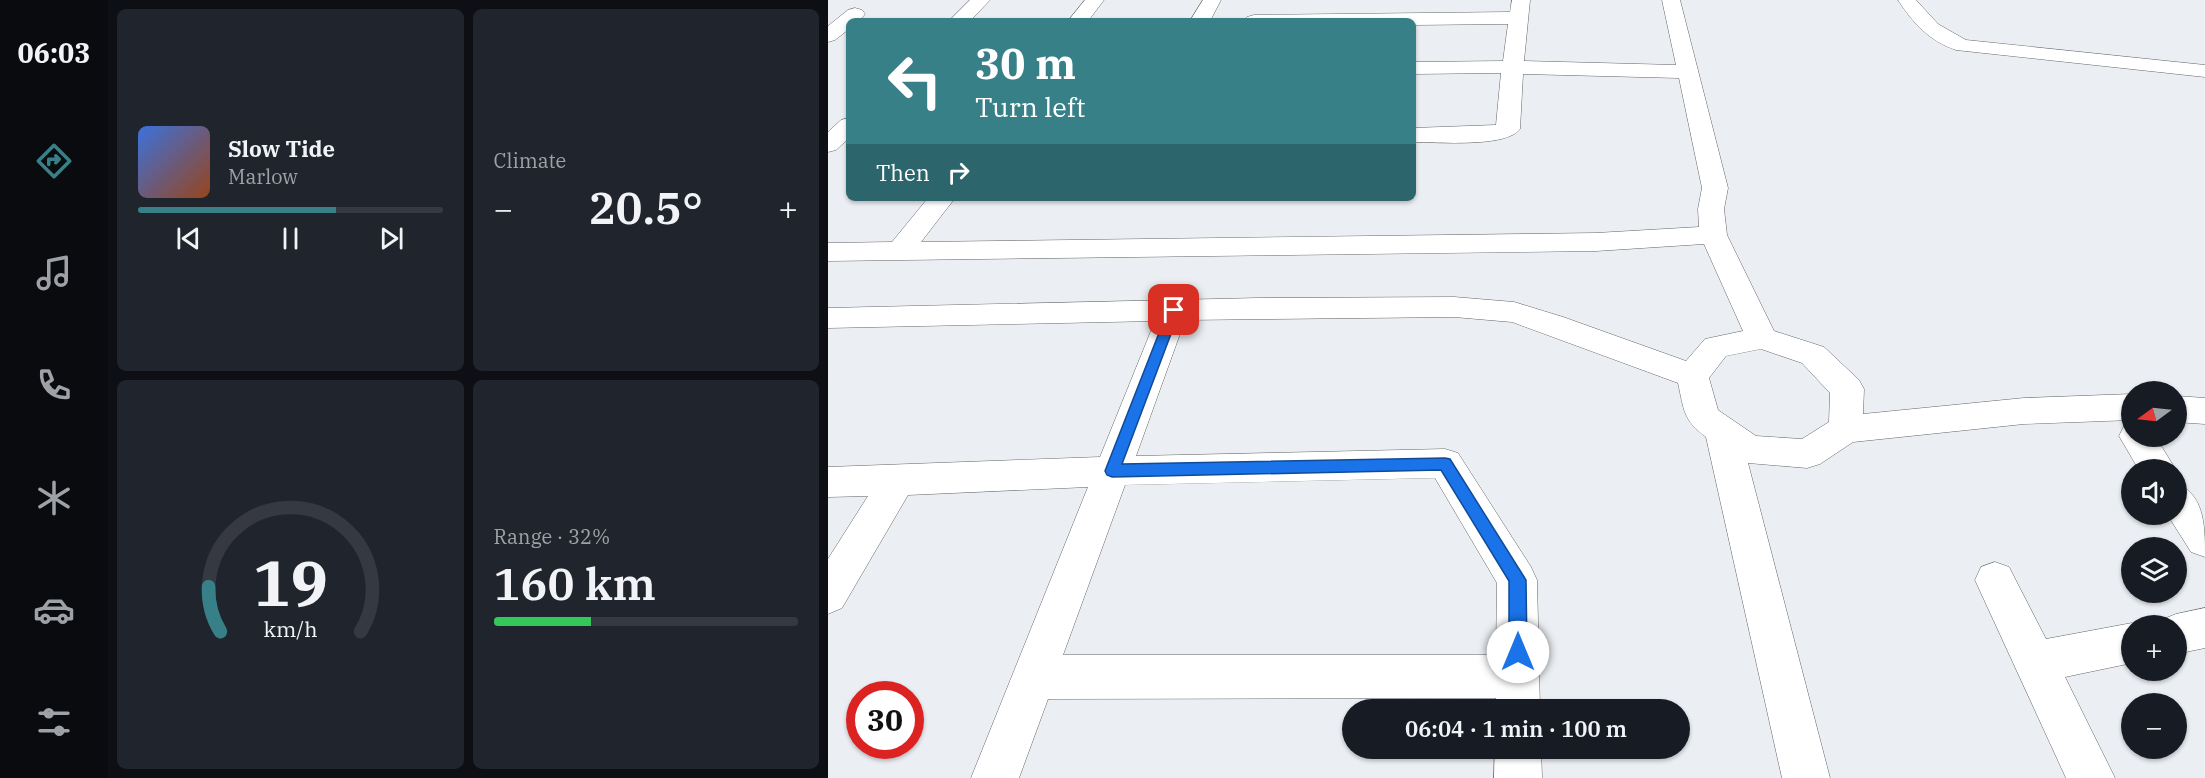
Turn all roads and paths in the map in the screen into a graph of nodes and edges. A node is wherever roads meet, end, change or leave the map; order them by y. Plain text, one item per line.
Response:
1 (981, 0) edge
2 (1095, 0) edge
3 (1212, 0) edge
4 (1671, 0) edge
5 (1906, 0) edge
6 (1520, 9) edge
7 (855, 14) dead end
8 (850, 18) edge
9 (962, 18) edge
10 (1080, 18) edge
11 (1202, 18) edge
12 (1320, 18) edge
13 (846, 21) edge
14 (828, 36) edge
15 (1514, 67) junction
16 (1416, 68) edge
17 (2205, 71) edge
18 (1687, 72) junction
19 (846, 128) edge
20 (1416, 135) edge
21 (828, 145) edge
22 (940, 201) edge
23 (1713, 235) junction
24 (900, 251) junction
25 (828, 252) edge
26 (1174, 310) junction
27 (832, 323) edge
28 (1762, 338) junction
29 (1692, 376) junction
30 (2187, 410) edge
31 (2205, 411) edge
32 (2121, 415) edge
33 (1846, 429) junction
34 (1722, 430) junction
35 (1112, 471) junction
36 (897, 481) junction
37 (828, 482) edge
38 (2187, 514) edge
39 (2205, 540) edge
40 (1995, 580) dead end
41 (828, 595) edge
42 (2205, 628) edge
43 (2187, 632) edge
44 (2121, 645) edge
45 (2035, 662) junction
46 (1033, 677) junction
47 (1518, 693) edge
48 (1518, 759) edge
49 (994, 778) edge
50 (1518, 778) edge
51 (1806, 778) edge
52 (2091, 778) edge

1 - 9 street
2 - 10 street
3 - 11 street
4 - 18 street
5 - 17 street
6 - 12 street
6 - 15 street
7 - 8 street
13 - 14 street
15 - 16 street
15 - 18 street
15 - 20 street
18 - 23 street
19 - 21 street
22 - 24 street
23 - 24 street
23 - 28 street
24 - 25 street
26 - 27 street
26 - 29 street
26 - 35 street
28 - 29 street
28 - 33 street
29 - 34 street
30 - 31 street
32 - 33 street
33 - 34 street
34 - 51 street
35 - 36 street
35 - 46 street
35 - 47 street
36 - 37 street
36 - 41 street
38 - 39 street
40 - 45 street
42 - 43 street
44 - 45 street
45 - 52 street
46 - 47 street
46 - 49 street
48 - 50 street

